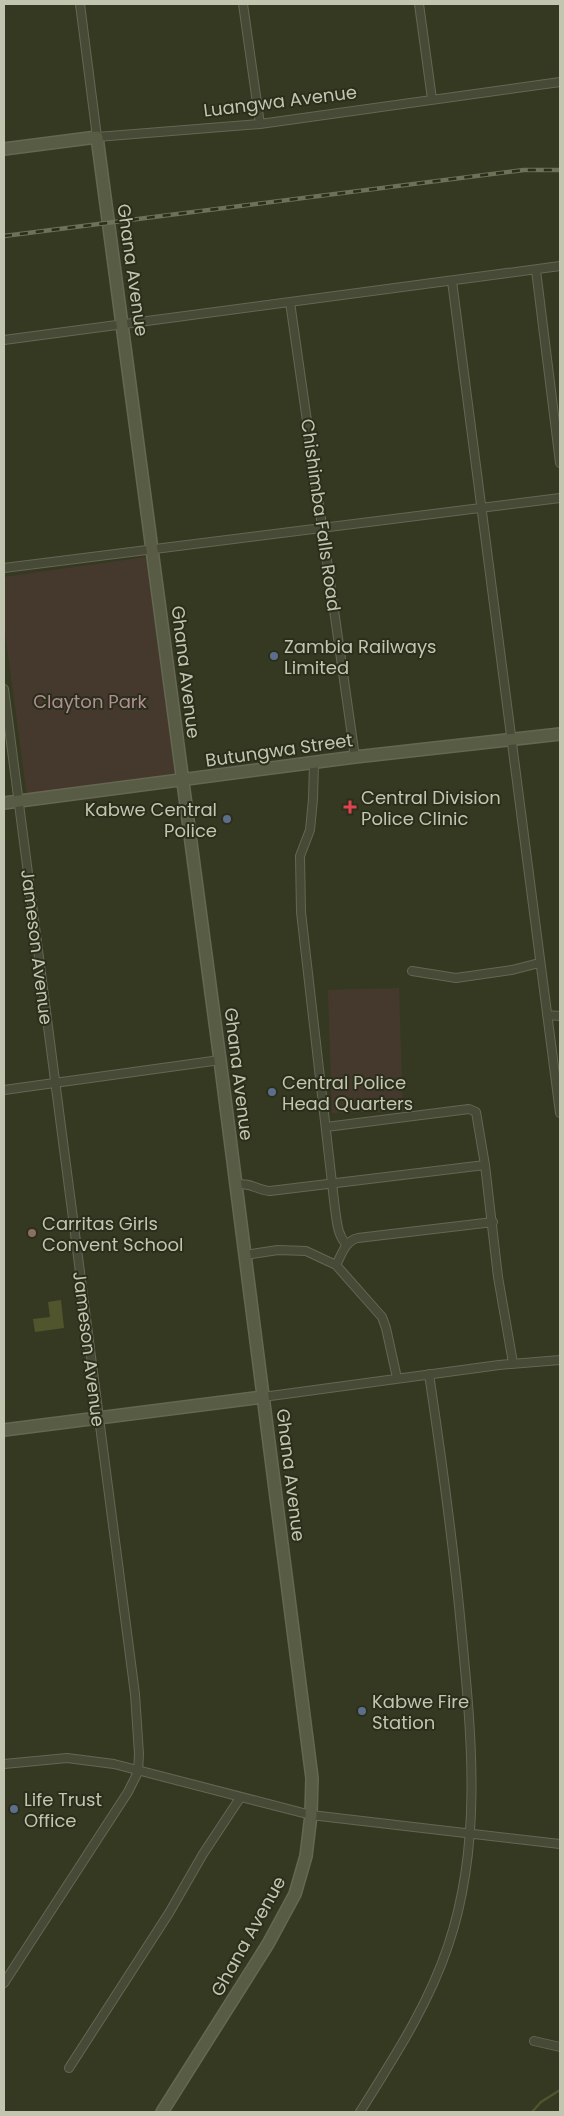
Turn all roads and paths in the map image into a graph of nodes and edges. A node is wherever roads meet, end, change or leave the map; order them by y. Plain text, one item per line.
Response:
1 (80, 4) edge
2 (243, 4) edge
3 (419, 4) edge
4 (560, 82) edge
5 (432, 99) junction
6 (260, 124) junction
7 (97, 137) junction
8 (4, 149) edge
9 (560, 266) edge
10 (536, 270) junction
11 (452, 281) junction
12 (290, 302) junction
13 (123, 324) junction
14 (4, 340) edge
15 (560, 463) edge
16 (560, 498) edge
17 (481, 508) junction
18 (323, 527) junction
19 (152, 549) junction
20 (4, 568) edge
21 (4, 689) edge
22 (560, 734) edge
23 (512, 740) junction
24 (355, 757) junction
25 (314, 764) junction
26 (183, 781) junction
27 (18, 801) junction
28 (4, 803) edge
29 (539, 963) junction
30 (412, 971) dead end
31 (547, 1015) junction
32 (560, 1016) edge
33 (220, 1060) junction
34 (55, 1083) junction
35 (4, 1090) edge
36 (560, 1114) edge
37 (326, 1127) junction
38 (485, 1165) junction
39 (333, 1183) junction
40 (236, 1185) junction
41 (493, 1222) junction
42 (346, 1244) junction
43 (245, 1255) junction
44 (336, 1266) junction
45 (560, 1360) edge
46 (513, 1364) junction
47 (429, 1374) junction
48 (397, 1378) junction
49 (264, 1397) junction
50 (98, 1418) junction
51 (4, 1430) edge
52 (4, 1764) edge
53 (138, 1772) junction
54 (240, 1798) junction
55 (312, 1815) junction
56 (471, 1834) junction
57 (560, 1844) edge
58 (4, 1983) edge
59 (534, 2041) dead end
60 (560, 2047) edge
61 (69, 2068) dead end
62 (162, 2112) edge
63 (360, 2112) edge

1 - 7 street, Ghana Avenue
2 - 6 street
3 - 5 street
4 - 5 street, Luangwa Avenue
5 - 6 street, Luangwa Avenue
6 - 7 street, Luangwa Avenue
7 - 8 main road, Luangwa Avenue
7 - 13 main road, Ghana Avenue
9 - 10 street
10 - 11 street
10 - 15 street
11 - 12 street
11 - 17 street
12 - 13 street
12 - 18 street, Chishimba Falls Road
13 - 14 street
13 - 19 main road, Ghana Avenue
16 - 17 street
17 - 18 street
17 - 23 street
18 - 19 street
18 - 24 street, Chishimba Falls Road
19 - 20 street
19 - 26 main road, Ghana Avenue
21 - 27 street, Jameson Avenue
22 - 23 main road, Butungwa Street
23 - 24 main road, Butungwa Street
23 - 29 street
24 - 25 main road, Butungwa Street
25 - 26 main road, Butungwa Street
25 - 37 street
26 - 27 main road, Butungwa Street
26 - 33 main road, Ghana Avenue
27 - 28 main road, Butungwa Street
27 - 34 street, Jameson Avenue
29 - 30 street
29 - 31 street
31 - 32 street
31 - 36 street
33 - 34 street
33 - 40 main road, Ghana Avenue
34 - 35 street
34 - 50 street, Jameson Avenue
37 - 38 street
37 - 39 street
38 - 39 street
38 - 41 street
39 - 40 street
39 - 42 street
40 - 43 main road, Ghana Avenue
41 - 42 street
41 - 46 street
42 - 44 street
43 - 44 street
43 - 49 main road, Ghana Avenue
44 - 48 street
45 - 46 street
46 - 47 street
47 - 48 street
47 - 56 street
48 - 49 street
49 - 50 main road
49 - 55 main road, Ghana Avenue
50 - 51 main road
50 - 53 street, Jameson Avenue
52 - 53 street
53 - 54 street
53 - 58 street
54 - 55 street
54 - 61 street
55 - 56 street
55 - 62 main road, Ghana Avenue
56 - 57 street
56 - 63 street
59 - 60 street

